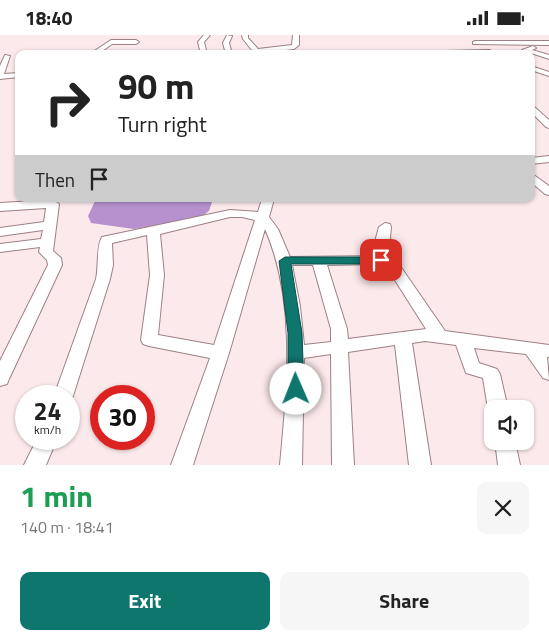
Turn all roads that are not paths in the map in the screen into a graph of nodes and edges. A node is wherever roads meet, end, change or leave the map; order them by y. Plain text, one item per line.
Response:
1 (207, 35) edge
2 (245, 35) edge
3 (296, 35) edge
4 (538, 35) edge
5 (229, 36) edge
6 (466, 39) joint
7 (549, 41) edge
8 (136, 42) dead end
9 (473, 43) junction
10 (510, 43) junction
11 (102, 47) junction
12 (549, 47) edge
13 (130, 48) dead end
14 (98, 50) edge
15 (203, 50) edge
16 (228, 50) edge
17 (256, 50) edge
18 (272, 50) edge
19 (486, 50) edge
20 (525, 50) edge
21 (535, 53) edge
22 (7, 56) edge
23 (549, 57) edge
24 (535, 69) edge
25 (549, 74) edge
26 (15, 75) edge
27 (0, 76) edge
28 (535, 111) edge
29 (549, 125) edge
30 (549, 159) edge
31 (535, 161) edge
32 (535, 180) edge
33 (549, 192) edge
34 (267, 202) edge
35 (0, 207) edge
36 (262, 217) junction
37 (50, 225) junction
38 (385, 227) dead end
39 (153, 231) junction
40 (0, 233) edge
41 (47, 242) junction
42 (0, 248) edge
43 (285, 261) junction
44 (319, 261) junction
45 (386, 261) junction
46 (440, 337) junction
47 (403, 338) junction
48 (463, 341) junction
49 (341, 347) junction
50 (531, 348) junction
51 (549, 351) edge
52 (220, 353) junction
53 (296, 353) junction
54 (549, 373) edge
55 (0, 379) edge
56 (66, 385) edge
57 (496, 400) edge
58 (42, 450) edge
59 (506, 450) edge
60 (35, 465) edge
61 (182, 465) edge
62 (291, 465) edge
63 (343, 465) edge
64 (420, 465) edge
65 (509, 465) edge

1 - 15 street
2 - 17 street
3 - 18 street
4 - 7 street
5 - 16 street
6 - 9 street
6 - 10 street
7 - 10 street
8 - 11 street
9 - 10 street
9 - 19 street
11 - 13 street
11 - 14 street
12 - 20 street
21 - 23 street
22 - 27 street
24 - 25 street
26 - 27 street
28 - 29 street
30 - 31 street
32 - 33 street
34 - 36 street
35 - 37 street
36 - 39 street
36 - 43 street
36 - 52 street
37 - 40 street
37 - 41 street
38 - 45 street
39 - 52 street
39 - 56 street
41 - 42 street
41 - 55 street
43 - 44 street
43 - 53 street
44 - 45 street
44 - 49 street
45 - 46 street
46 - 47 street
46 - 48 street
47 - 49 street
47 - 64 street
48 - 50 street
48 - 57 street
49 - 53 street
49 - 63 street
50 - 51 street
50 - 54 street
52 - 61 street
53 - 62 street
58 - 60 street
59 - 65 street

